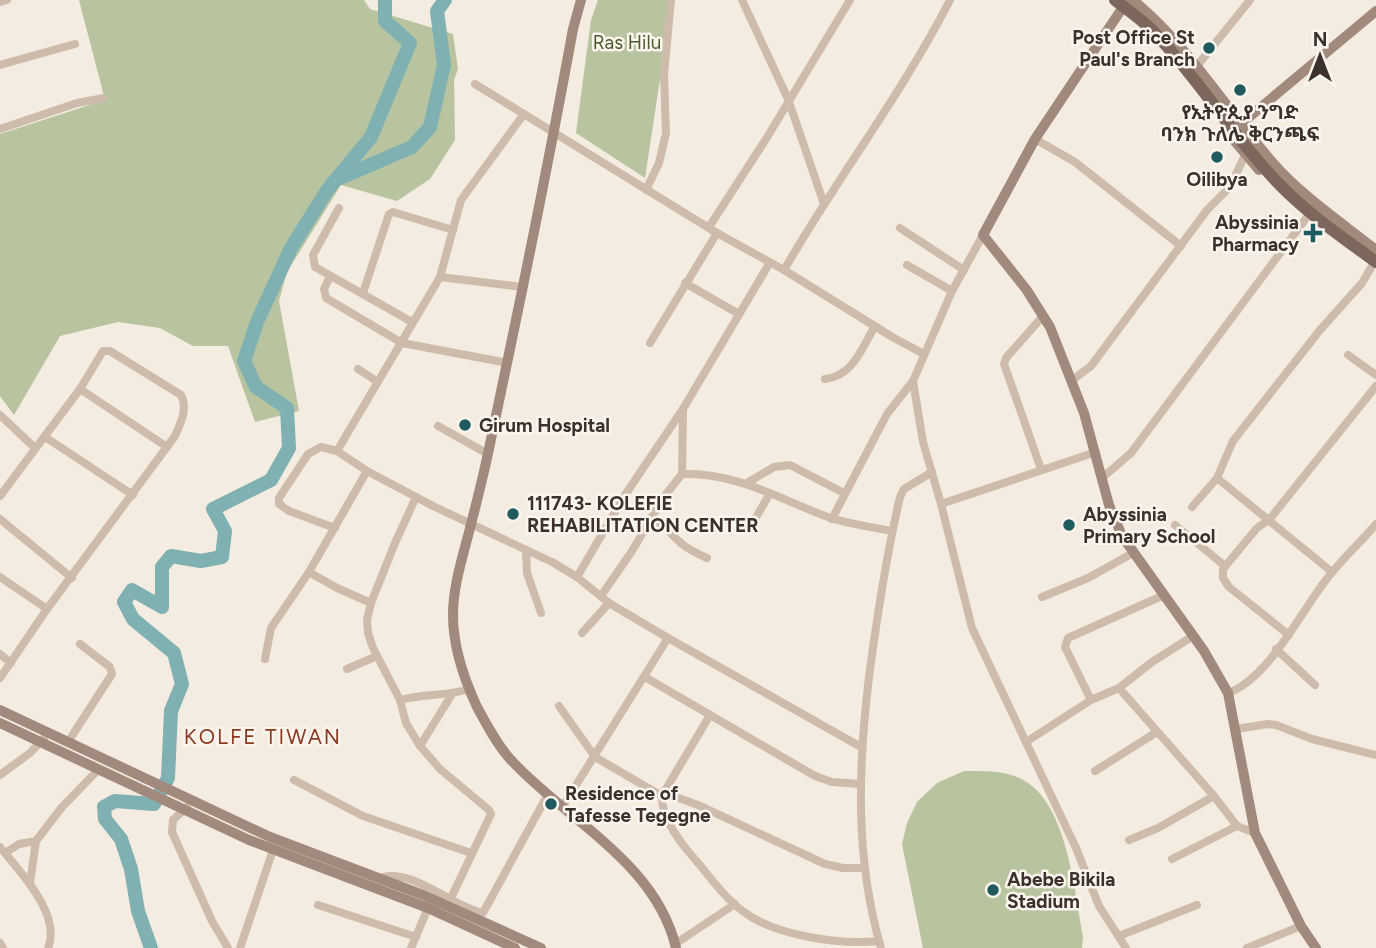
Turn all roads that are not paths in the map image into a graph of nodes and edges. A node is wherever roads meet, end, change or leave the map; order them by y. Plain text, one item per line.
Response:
1 (7, 0) edge
2 (581, 0) edge
3 (671, 0) edge
4 (742, 0) edge
5 (850, 0) edge
6 (950, 0) edge
7 (1108, 0) edge
8 (1250, 0) edge
9 (0, 2) edge
10 (1125, 2) edge
11 (1376, 11) edge
12 (75, 44) dead end
13 (0, 65) edge
14 (1197, 66) junction
15 (475, 84) dead end
16 (104, 98) dead end
17 (789, 99) junction
18 (524, 114) junction
19 (1235, 128) junction
20 (0, 129) edge
21 (553, 131) junction
22 (1035, 139) junction
23 (1245, 155) junction
24 (646, 190) junction
25 (824, 204) junction
26 (339, 208) dead end
27 (1307, 217) junction
28 (709, 227) junction
29 (900, 228) dead end
30 (453, 230) junction
31 (717, 233) junction
32 (983, 235) junction
33 (1181, 246) junction
34 (1376, 250) edge
35 (769, 264) junction
36 (1375, 264) edge
37 (907, 265) dead end
38 (784, 270) junction
39 (964, 270) junction
40 (330, 277) junction
41 (440, 277) junction
42 (685, 284) junction
43 (522, 287) junction
44 (952, 291) junction
45 (363, 293) junction
46 (739, 314) junction
47 (1044, 316) junction
48 (412, 322) junction
49 (875, 326) junction
50 (402, 342) junction
51 (650, 343) dead end
52 (924, 354) junction
53 (1348, 355) dead end
54 (508, 363) junction
55 (358, 369) dead end
56 (1376, 375) edge
57 (1079, 377) junction
58 (825, 379) dead end
59 (378, 382) junction
60 (912, 382) junction
61 (1375, 388) edge
62 (80, 389) junction
63 (683, 409) junction
64 (0, 415) edge
65 (438, 426) dead end
66 (45, 437) junction
67 (167, 447) junction
68 (35, 448) junction
69 (337, 452) junction
70 (1096, 452) junction
71 (488, 454) junction
72 (1041, 468) junction
73 (367, 471) junction
74 (932, 472) junction
75 (1109, 473) junction
76 (682, 474) junction
77 (1217, 478) junction
78 (747, 483) junction
79 (770, 493) junction
80 (844, 493) junction
81 (133, 495) junction
82 (0, 496) edge
83 (416, 497) junction
84 (942, 503) junction
85 (1192, 508) dead end
86 (651, 518) junction
87 (0, 519) edge
88 (832, 519) junction
89 (1269, 520) junction
90 (471, 523) junction
91 (1376, 524) edge
92 (1175, 525) dead end
93 (335, 528) junction
94 (750, 528) dead end
95 (892, 531) junction
96 (526, 550) junction
97 (1133, 553) junction
98 (707, 558) dead end
99 (1225, 566) junction
100 (309, 572) junction
101 (1332, 572) junction
102 (0, 577) edge
103 (577, 577) junction
104 (72, 578) junction
105 (1164, 595) junction
106 (601, 596) junction
107 (1042, 597) dead end
108 (370, 603) junction
109 (609, 603) junction
110 (47, 609) junction
111 (541, 613) dead end
112 (582, 633) dead end
113 (1289, 635) junction
114 (1193, 636) junction
115 (668, 638) junction
116 (80, 644) dead end
117 (1276, 649) junction
118 (0, 654) edge
119 (377, 656) junction
120 (265, 659) dead end
121 (11, 663) junction
122 (347, 669) dead end
123 (645, 677) junction
124 (0, 678) edge
125 (1315, 685) dead end
126 (1119, 688) junction
127 (470, 689) junction
128 (1228, 693) junction
129 (452, 694) junction
130 (400, 700) junction
131 (1091, 700) junction
132 (559, 706) dead end
133 (0, 710) edge
134 (710, 715) junction
135 (0, 723) edge
136 (1236, 729) junction
137 (1157, 733) junction
138 (45, 737) junction
139 (68, 742) junction
140 (1026, 742) junction
141 (420, 746) junction
142 (861, 747) junction
143 (1376, 755) edge
144 (595, 757) junction
145 (99, 769) junction
146 (1095, 771) dead end
147 (0, 775) edge
148 (295, 780) dead end
149 (860, 783) junction
150 (548, 794) junction
151 (661, 795) junction
152 (1214, 796) junction
153 (194, 799) junction
154 (563, 806) junction
155 (185, 809) junction
156 (1237, 826) junction
157 (1255, 833) junction
158 (1129, 840) dead end
159 (36, 841) junction
160 (3, 850) edge
161 (273, 850) junction
162 (471, 853) junction
163 (1172, 859) dead end
164 (864, 868) junction
165 (30, 883) junction
166 (735, 904) junction
167 (318, 905) dead end
168 (1197, 905) dead end
169 (428, 908) junction
170 (450, 908) junction
171 (1301, 926) junction
172 (1119, 936) junction
173 (416, 937) junction
174 (0, 943) edge
175 (880, 945) edge
176 (676, 946) edge
177 (3, 948) edge
178 (48, 948) edge
179 (228, 948) edge
180 (240, 948) edge
181 (411, 948) edge
182 (515, 948) edge
183 (541, 948) edge
184 (1126, 948) edge
185 (1248, 948) edge
186 (1316, 948) edge

1 - 9 street
2 - 21 main road
3 - 24 street
4 - 17 street
5 - 17 street
6 - 25 street
7 - 10 main road
8 - 14 street
10 - 14 main road
10 - 19 main road
10 - 22 main road
11 - 19 main road
12 - 13 street
14 - 19 main road
15 - 18 street
16 - 20 street
17 - 25 street
17 - 28 street
18 - 21 street
18 - 30 street
19 - 23 main road
19 - 34 main road
19 - 36 main road
21 - 24 street
21 - 43 main road
22 - 32 main road
22 - 33 street
23 - 27 main road
23 - 33 street
24 - 28 street
25 - 38 street
26 - 40 street
27 - 36 main road
27 - 75 street
28 - 31 street
29 - 39 street
30 - 41 street
30 - 45 street
31 - 35 street
31 - 42 street
32 - 39 street
32 - 47 main road
33 - 57 street
35 - 38 street
35 - 46 street
36 - 77 street
37 - 44 street
38 - 49 street
39 - 44 street
40 - 45 street
40 - 50 street
41 - 43 street
41 - 48 street
42 - 46 street
42 - 51 street
43 - 54 main road
44 - 52 street
45 - 48 street
46 - 63 street
47 - 57 main road
47 - 72 street
48 - 50 street
49 - 52 street
49 - 58 street
50 - 54 street
50 - 59 street
52 - 60 street
53 - 56 street
54 - 71 main road
55 - 59 street
57 - 70 main road
59 - 69 street
60 - 74 street
60 - 80 street
61 - 89 street
62 - 66 street
62 - 67 street
62 - 67 street
63 - 76 street
63 - 103 street
64 - 68 street
65 - 71 street
66 - 68 street
66 - 81 street
67 - 81 street
68 - 82 street
69 - 73 street
69 - 93 street
70 - 72 street
70 - 75 main road
71 - 90 main road
72 - 84 street
73 - 83 street
73 - 93 street
74 - 84 street
74 - 95 street
75 - 97 main road
76 - 78 street
76 - 86 street
77 - 85 street
77 - 89 street
78 - 79 street
78 - 80 street
79 - 88 street
79 - 94 street
80 - 88 street
81 - 104 street
83 - 90 street
83 - 108 street
84 - 140 street
86 - 98 street
86 - 106 street
87 - 104 street
88 - 95 street
89 - 99 street
89 - 101 street
90 - 96 street
90 - 127 main road
91 - 101 street
92 - 99 street
93 - 100 street
95 - 142 street
96 - 103 street
96 - 111 street
97 - 105 main road
97 - 107 street
99 - 113 street
100 - 108 street
100 - 120 street
101 - 113 street
102 - 110 street
103 - 106 street
104 - 110 street
105 - 114 main road
105 - 131 street
106 - 109 street
108 - 119 street
109 - 112 street
109 - 115 street
110 - 121 street
113 - 117 street
114 - 126 street
114 - 128 main road
115 - 123 street
115 - 142 street
116 - 139 street
117 - 125 street
117 - 128 street
118 - 121 street
119 - 122 street
119 - 130 street
121 - 124 street
123 - 134 street
123 - 144 street
126 - 131 street
126 - 137 street
127 - 129 street
127 - 150 main road
128 - 136 main road
129 - 130 street
129 - 141 street
130 - 141 street
131 - 140 street
132 - 144 street
133 - 138 main road
134 - 149 street
134 - 151 street
135 - 138 main road
136 - 143 street
136 - 157 main road
137 - 146 street
137 - 152 street
138 - 139 main road
138 - 145 main road
138 - 147 street
139 - 153 main road
140 - 172 street
141 - 162 street
142 - 149 street
144 - 151 street
144 - 154 street
145 - 155 main road
145 - 159 street
148 - 162 street
149 - 164 street
150 - 154 main road
150 - 170 street
151 - 164 street
151 - 166 street
152 - 156 street
152 - 158 street
153 - 155 street
153 - 170 main road
154 - 176 main road
155 - 161 main road
155 - 179 street
156 - 157 street
156 - 163 street
157 - 171 main road
159 - 160 street
159 - 165 street
160 - 165 street
161 - 169 main road
161 - 180 street
162 - 170 street
164 - 175 street
165 - 178 street
166 - 175 street
166 - 176 street
167 - 173 street
168 - 172 street
169 - 170 main road
169 - 173 street
170 - 182 main road
170 - 183 main road
171 - 185 street
171 - 186 main road
172 - 184 street
173 - 181 street
174 - 177 street

